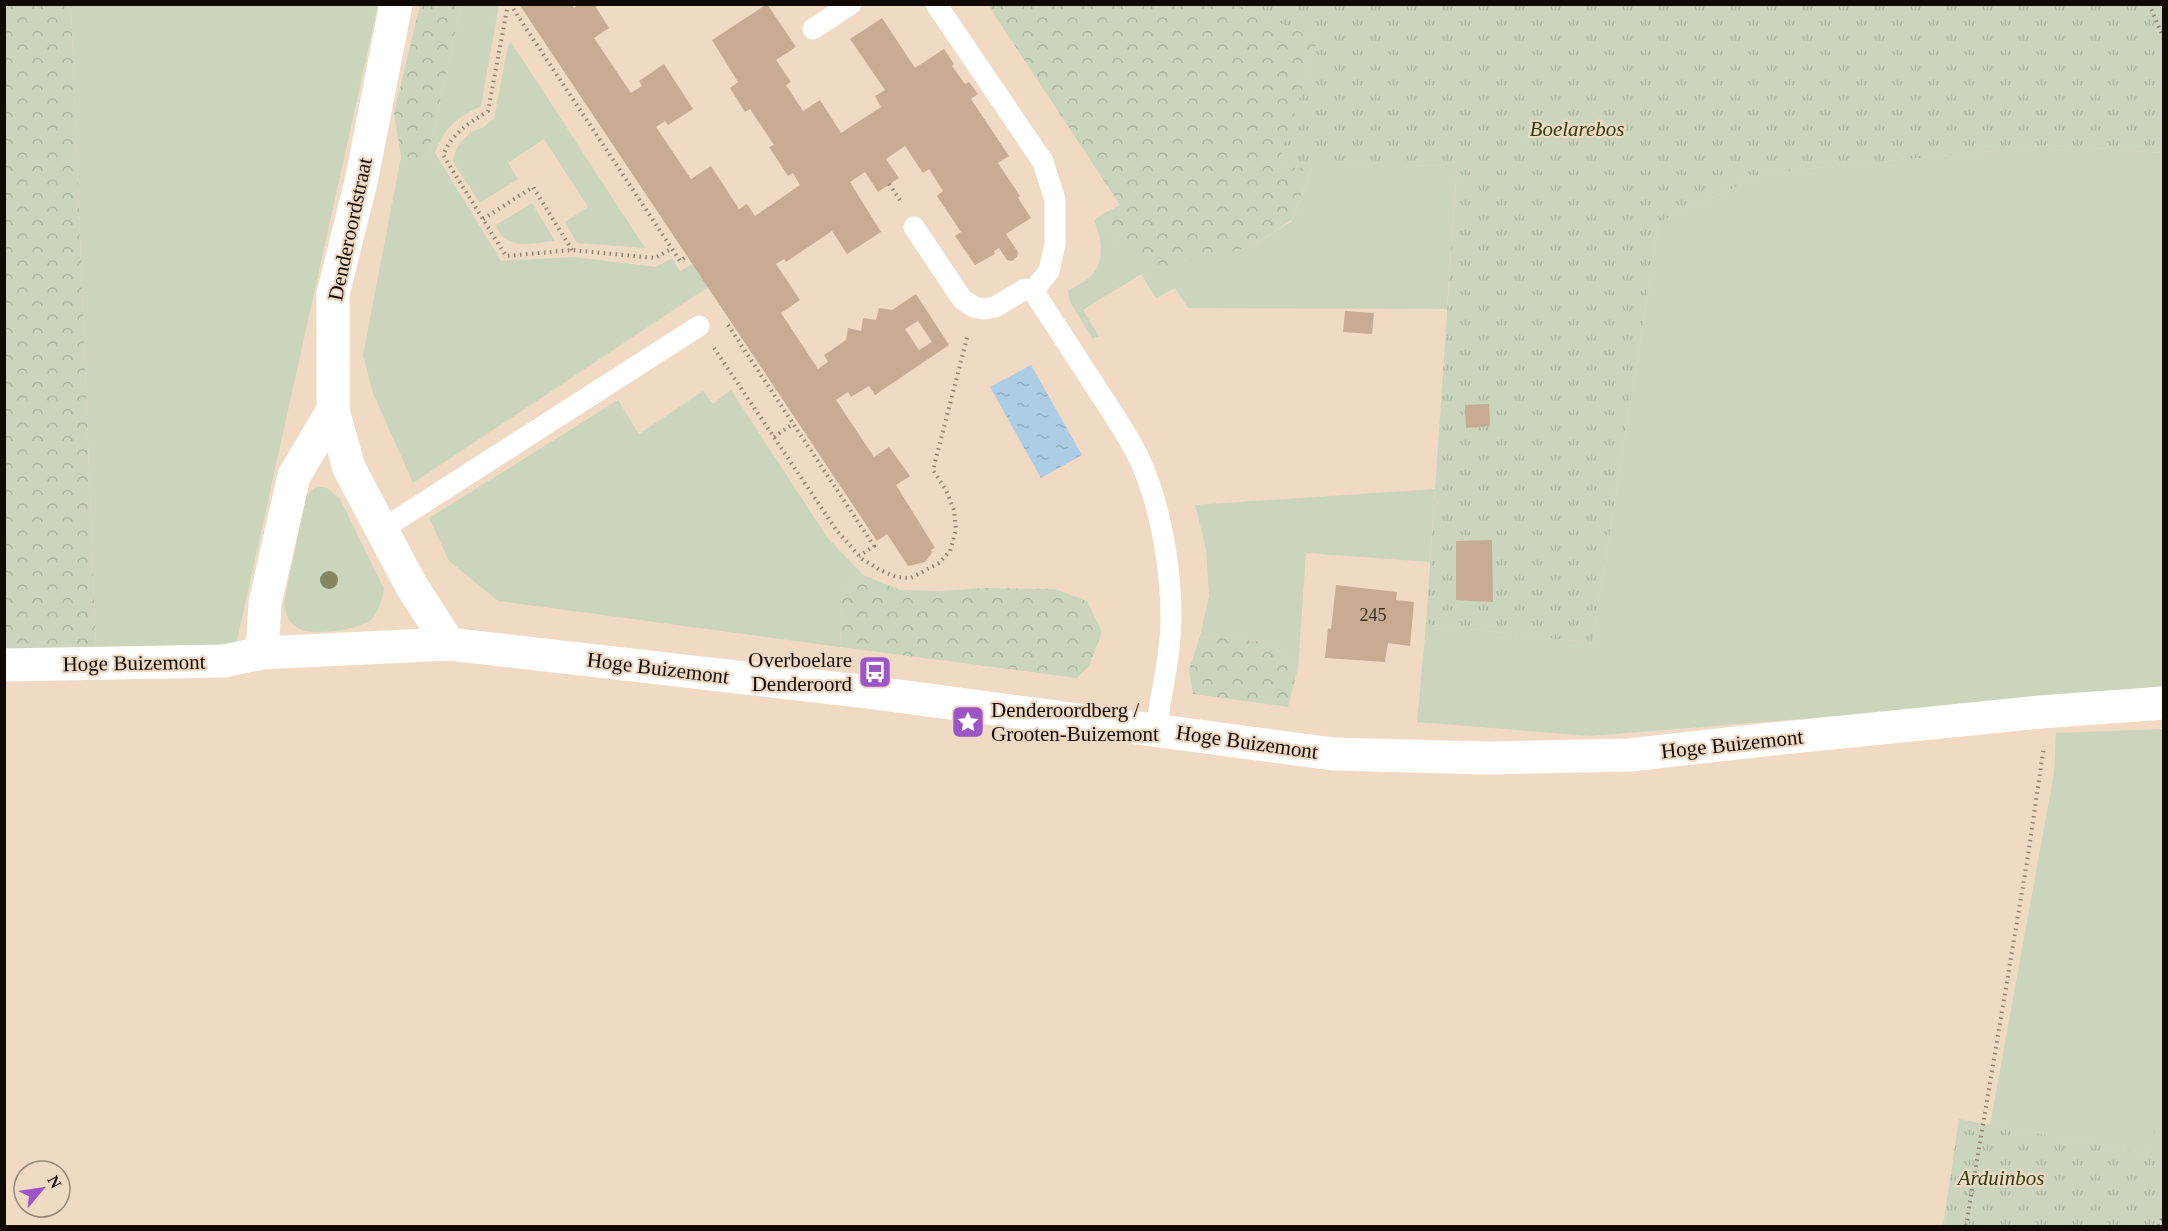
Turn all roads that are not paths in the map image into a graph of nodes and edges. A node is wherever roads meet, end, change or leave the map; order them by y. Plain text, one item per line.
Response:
1 (396, 4) edge
2 (851, 4) edge
3 (936, 4) edge
4 (813, 29) dead end
5 (914, 227) dead end
6 (1033, 291) junction
7 (699, 326) road end
8 (333, 410) junction
9 (381, 530) junction
10 (449, 644) junction
11 (262, 653) junction
12 (4, 665) edge
13 (2163, 703) edge
14 (1156, 730) junction

1 - 8 street, Denderoordstraat
2 - 4 lane
3 - 6 lane
5 - 6 lane
6 - 14 lane
7 - 9 lane
8 - 9 street, Denderoordstraat
8 - 11 street
9 - 10 street, Denderoordstraat
10 - 11 street, Hoge Buizemont
10 - 14 street, Hoge Buizemont
11 - 12 street, Hoge Buizemont
13 - 14 street, Hoge Buizemont

